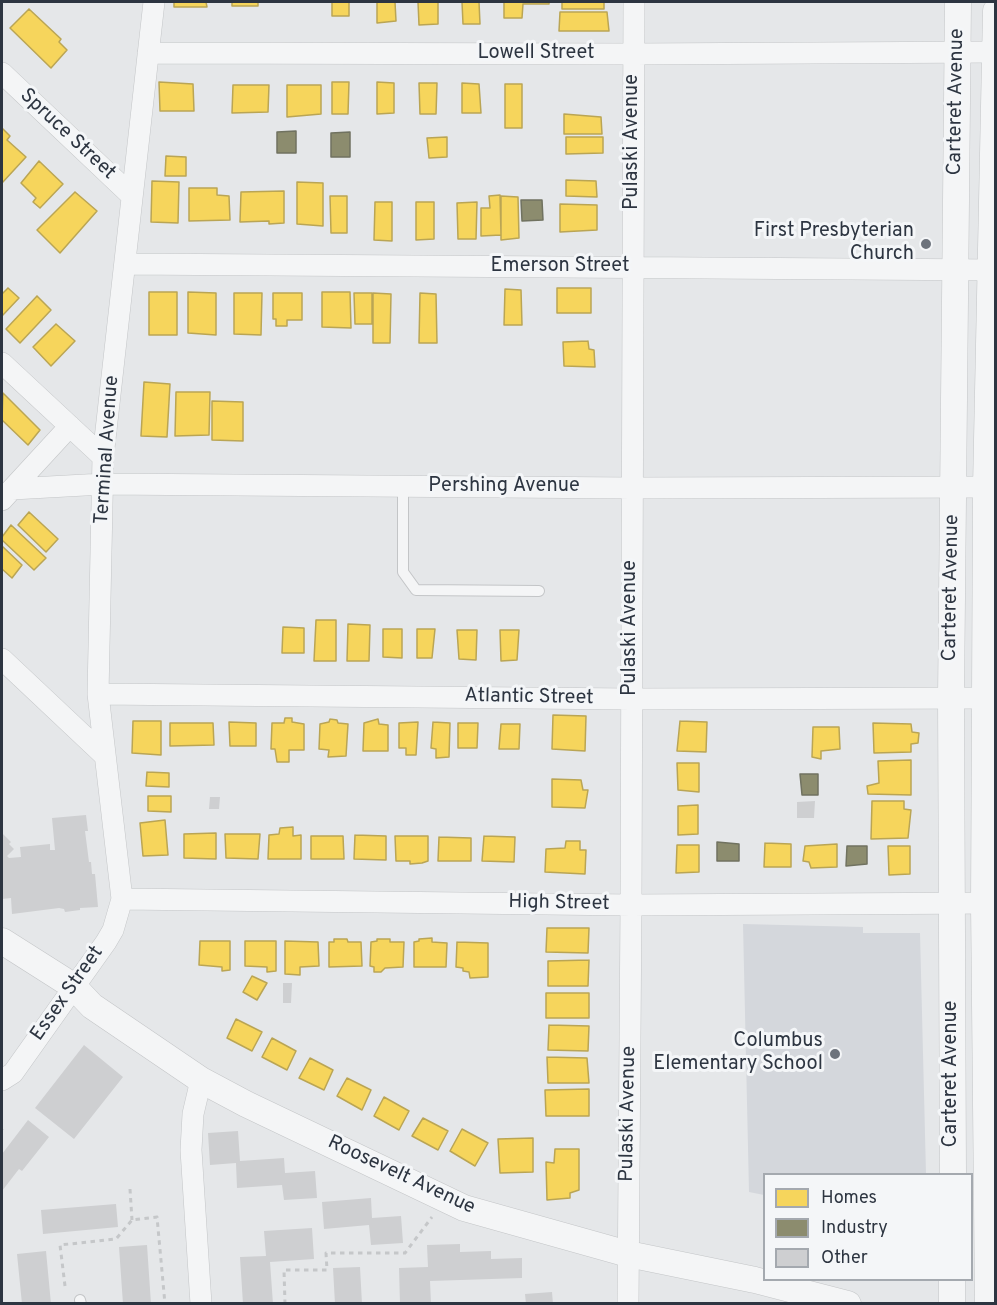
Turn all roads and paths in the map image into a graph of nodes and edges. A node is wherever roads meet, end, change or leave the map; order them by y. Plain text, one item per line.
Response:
1 (154, 2) edge
2 (634, 2) edge
3 (958, 2) edge
4 (996, 11) edge
5 (958, 51) junction
6 (995, 52) edge
7 (148, 53) junction
8 (634, 54) junction
9 (2, 73) edge
10 (132, 196) junction
11 (125, 264) junction
12 (633, 267) junction
13 (956, 270) junction
14 (993, 270) edge
15 (2, 363) edge
16 (70, 426) junction
17 (103, 457) junction
18 (103, 484) junction
19 (403, 486) junction
20 (953, 487) junction
21 (991, 487) edge
22 (632, 488) junction
23 (7, 494) edge
24 (539, 591) dead end
25 (2, 659) edge
26 (99, 694) junction
27 (951, 697) junction
28 (991, 698) edge
29 (631, 699) junction
30 (104, 756) junction
31 (122, 899) junction
32 (631, 904) junction
33 (952, 904) junction
34 (990, 904) edge
35 (2, 941) edge
36 (73, 986) junction
37 (2, 1080) edge
38 (201, 1080) junction
39 (953, 1107) junction
40 (991, 1116) edge
41 (952, 1173) edge
42 (130, 1188) dead end
43 (432, 1216) dead end
44 (132, 1220) junction
45 (628, 1254) junction
46 (952, 1281) edge
47 (65, 1286) dead end
48 (165, 1304) edge
49 (201, 1304) edge
50 (285, 1304) edge
51 (628, 1304) edge
52 (848, 1304) edge
53 (952, 1304) edge
54 (988, 1304) edge

1 - 7 street, Terminal Avenue
2 - 8 street, Pulaski Avenue
3 - 5 street, Carteret Avenue
4 - 6 street, Carteret Avenue
5 - 6 street, Lowell Street
5 - 8 street, Lowell Street
5 - 13 street, Carteret Avenue
6 - 14 street, Carteret Avenue
7 - 8 street, Lowell Street
7 - 10 street, Terminal Avenue
8 - 12 street, Pulaski Avenue
9 - 10 street, Spruce Street
10 - 11 street, Terminal Avenue
11 - 12 street, Emerson Street
11 - 17 street, Terminal Avenue
12 - 13 street, Emerson Street
12 - 22 street, Pulaski Avenue
13 - 14 street, Emerson Street
13 - 20 street, Carteret Avenue
14 - 21 street, Carteret Avenue
15 - 16 street
16 - 17 street
16 - 23 street, Pershing Avenue
17 - 18 street, Terminal Avenue
18 - 19 street, Pershing Avenue
18 - 23 street, Pershing Avenue
18 - 26 street, Terminal Avenue
19 - 22 street, Pershing Avenue
19 - 24 lane
20 - 21 street, Pershing Avenue
20 - 22 street, Pershing Avenue
20 - 27 street, Carteret Avenue
21 - 28 street, Carteret Avenue
22 - 29 street, Pulaski Avenue
25 - 30 street
26 - 29 street, Atlantic Street
26 - 30 street, Terminal Avenue
27 - 28 street, Atlantic Street
27 - 29 street, Atlantic Street
27 - 33 street, Carteret Avenue
28 - 34 street, Carteret Avenue
29 - 32 street, Pulaski Avenue
30 - 31 street, Terminal Avenue
31 - 32 street, High Street
31 - 36 street, Essex Street
32 - 33 street, High Street
32 - 45 street, Pulaski Avenue
33 - 34 street, High Street
33 - 39 street, Carteret Avenue
34 - 40 street, Carteret Avenue
35 - 36 street, Roosevelt Avenue
36 - 37 street, Essex Street
36 - 38 street, Roosevelt Avenue
38 - 45 street, Roosevelt Avenue
38 - 49 street
39 - 40 street
39 - 41 street, Carteret Avenue
40 - 54 street, Carteret Avenue
42 - 44 path
43 - 50 path
44 - 47 path
44 - 48 path
45 - 51 street, Pulaski Avenue
45 - 52 street, Roosevelt Avenue
46 - 53 street

